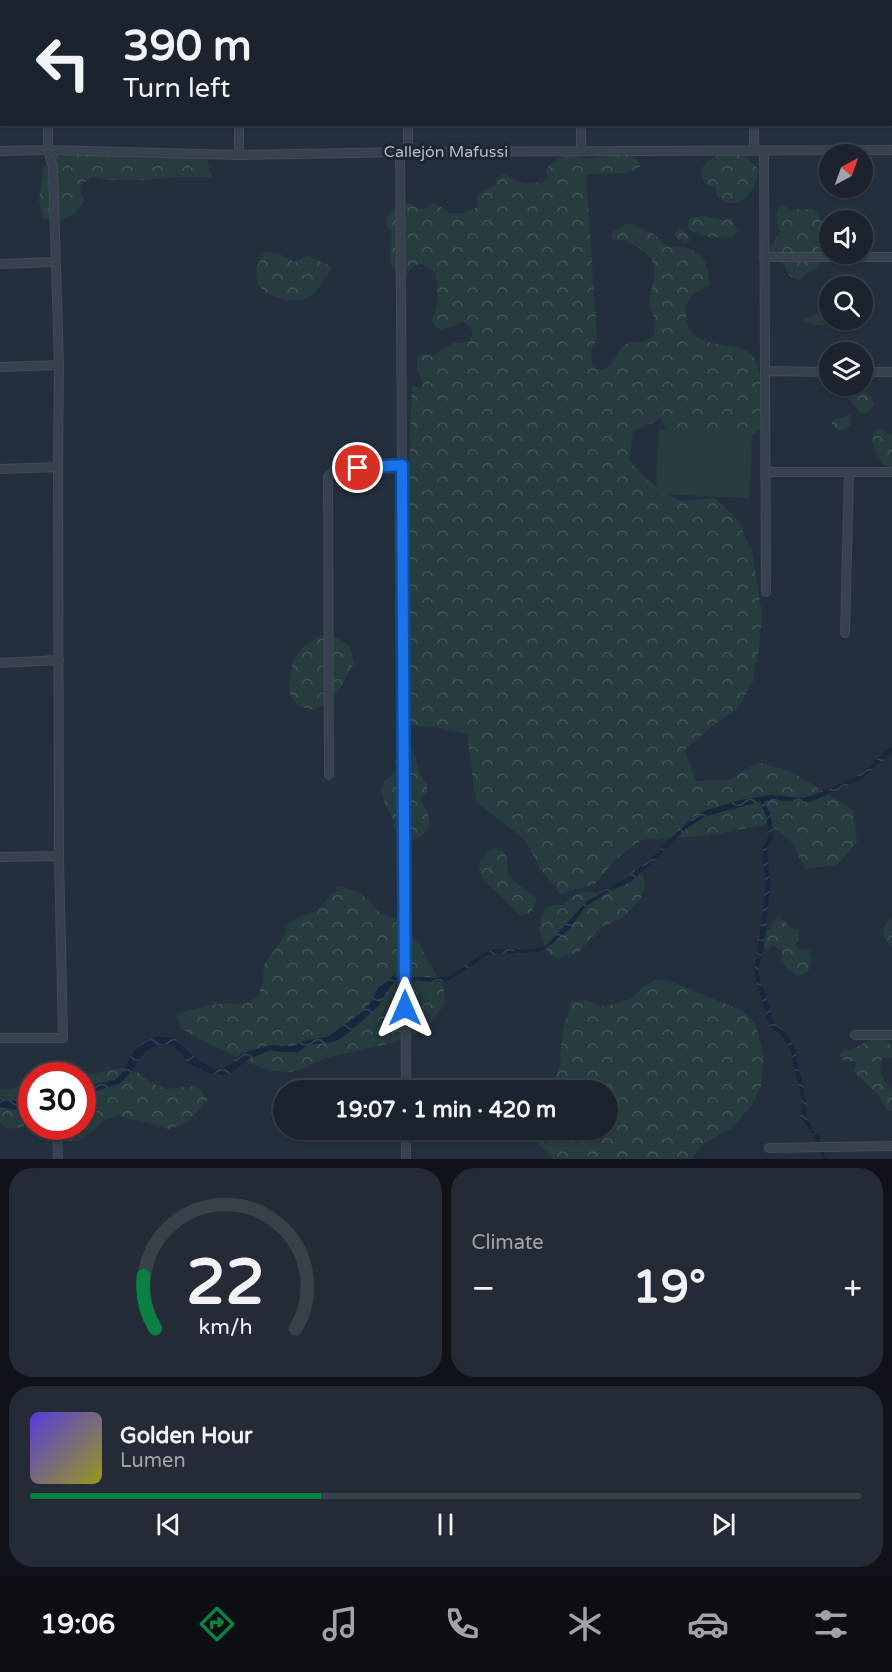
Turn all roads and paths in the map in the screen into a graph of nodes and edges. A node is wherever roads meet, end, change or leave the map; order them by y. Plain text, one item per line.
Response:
1 (48, 126) edge
2 (239, 126) edge
3 (408, 126) edge
4 (581, 126) edge
5 (754, 126) edge
6 (48, 150) junction
7 (759, 150) junction
8 (892, 150) edge
9 (0, 151) edge
10 (580, 151) junction
11 (404, 152) junction
12 (239, 155) junction
13 (764, 257) junction
14 (892, 257) edge
15 (55, 262) junction
16 (0, 264) edge
17 (59, 365) junction
18 (0, 367) edge
19 (765, 371) junction
20 (819, 372) edge
21 (873, 372) edge
22 (892, 372) edge
23 (402, 465) junction
24 (58, 467) junction
25 (0, 469) edge
26 (765, 472) junction
27 (849, 472) junction
28 (892, 472) edge
29 (766, 592) dead end
30 (844, 633) dead end
31 (59, 660) junction
32 (0, 663) edge
33 (329, 775) dead end
34 (59, 856) junction
35 (0, 857) edge
36 (855, 1035) dead end
37 (892, 1035) edge
38 (0, 1038) edge
39 (406, 1080) edge
40 (57, 1140) edge
41 (406, 1140) edge
42 (892, 1146) edge
43 (769, 1148) dead end
44 (58, 1159) edge
45 (406, 1159) edge

1 - 6 street
2 - 12 street
3 - 11 street
4 - 10 street
5 - 7 street
6 - 9 street, Callejón Mafussi
6 - 12 street, Callejón Mafussi
6 - 15 street
7 - 8 street, Callejón Mafussi
7 - 10 street, Callejón Mafussi
7 - 13 street
10 - 11 street, Callejón Mafussi
11 - 12 street, Callejón Mafussi
11 - 23 street
13 - 14 street
13 - 19 street
15 - 16 street
15 - 17 street
17 - 18 street
17 - 24 street
19 - 20 street
19 - 26 street
21 - 22 street
23 - 33 street
23 - 39 street
24 - 25 street
24 - 31 street
26 - 27 street
26 - 29 street
27 - 28 street
27 - 30 street
31 - 32 street
31 - 34 street
34 - 35 street
34 - 38 street
36 - 37 street
40 - 44 street
41 - 45 street
42 - 43 street

